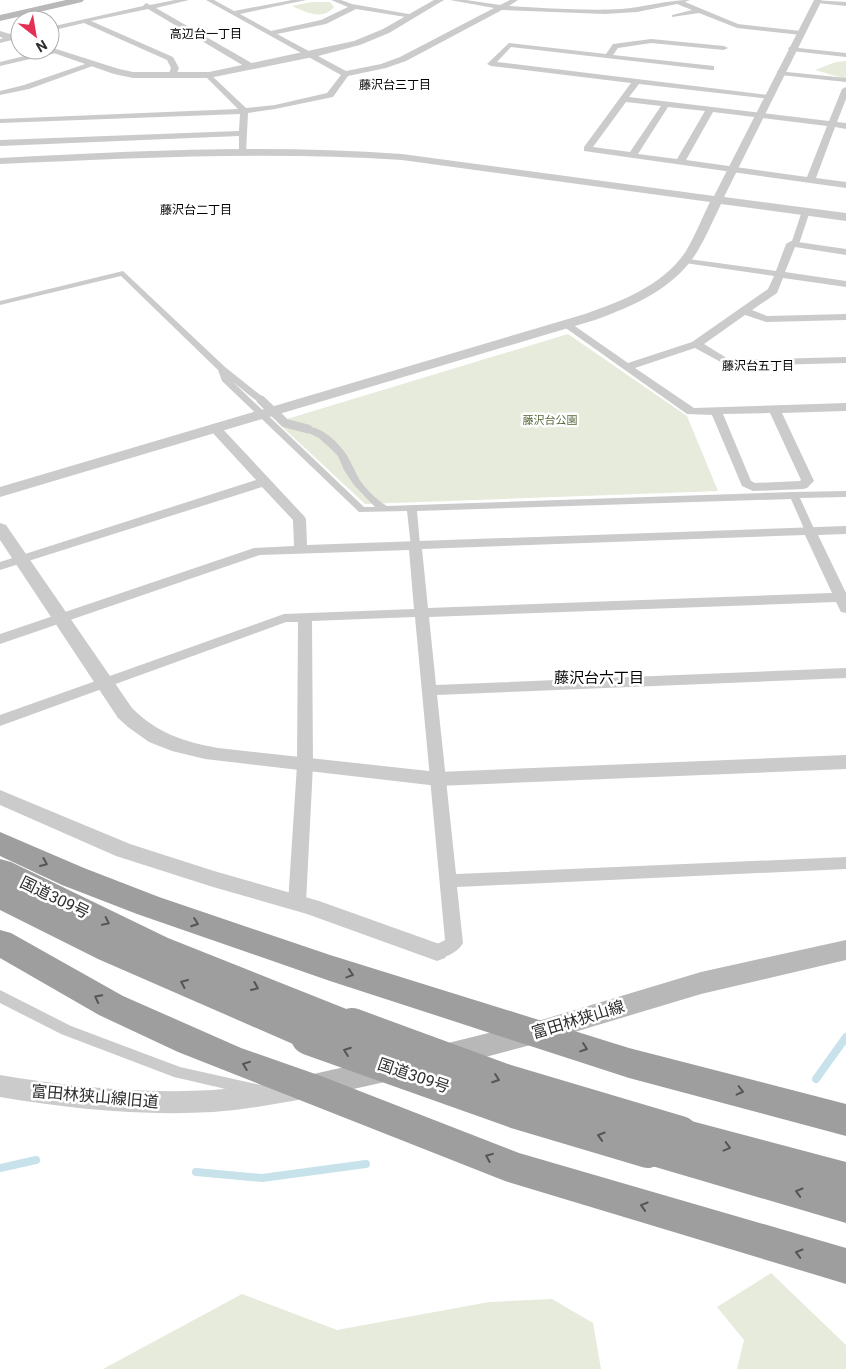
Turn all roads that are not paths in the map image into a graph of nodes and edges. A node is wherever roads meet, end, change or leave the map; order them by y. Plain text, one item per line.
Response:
1 (79, 0) edge
2 (138, 0) edge
3 (186, 0) edge
4 (209, 0) edge
5 (303, 0) edge
6 (334, 0) edge
7 (440, 0) edge
8 (453, 0) edge
9 (515, 0) edge
10 (687, 0) edge
11 (817, 0) edge
12 (675, 1) edge
13 (846, 4) edge
14 (355, 6) junction
15 (150, 7) junction
16 (502, 8) junction
17 (700, 11) junction
18 (233, 13) junction
19 (412, 16) junction
20 (674, 16) dead end
21 (0, 18) edge
22 (85, 21) junction
23 (737, 26) junction
24 (60, 27) edge
25 (270, 33) junction
26 (801, 33) junction
27 (733, 34) dead end
28 (792, 49) junction
29 (60, 53) edge
30 (310, 55) junction
31 (846, 55) edge
32 (608, 56) junction
33 (15, 60) edge
34 (0, 64) edge
35 (94, 64) junction
36 (713, 65) junction
37 (252, 67) junction
38 (780, 73) junction
39 (345, 74) junction
40 (209, 75) junction
41 (172, 76) junction
42 (846, 80) edge
43 (636, 81) junction
44 (846, 89) edge
45 (0, 93) edge
46 (768, 97) junction
47 (624, 99) junction
48 (666, 104) junction
49 (710, 110) junction
50 (244, 111) junction
51 (758, 116) junction
52 (0, 121) edge
53 (832, 124) junction
54 (846, 126) edge
55 (244, 132) junction
56 (0, 143) edge
57 (243, 150) junction
58 (633, 155) junction
59 (0, 160) edge
60 (680, 162) junction
61 (731, 170) junction
62 (810, 181) junction
63 (846, 185) edge
64 (716, 199) junction
65 (806, 211) junction
66 (846, 217) edge
67 (794, 244) junction
68 (846, 252) edge
69 (685, 260) junction
70 (779, 274) junction
71 (846, 284) edge
72 (0, 303) edge
73 (744, 311) junction
74 (846, 317) edge
75 (565, 324) junction
76 (697, 344) junction
77 (846, 360) edge
78 (626, 367) junction
79 (222, 369) junction
80 (261, 407) junction
81 (846, 408) edge
82 (775, 410) junction
83 (716, 411) junction
84 (215, 428) junction
85 (264, 482) junction
86 (0, 492) edge
87 (846, 494) edge
88 (794, 495) junction
89 (385, 509) junction
90 (412, 509) junction
91 (0, 528) edge
92 (846, 530) edge
93 (810, 531) junction
94 (415, 545) junction
95 (301, 549) junction
96 (21, 559) junction
97 (0, 566) edge
98 (844, 601) edge
99 (421, 613) junction
100 (305, 617) junction
101 (61, 618) junction
102 (0, 638) edge
103 (846, 673) edge
104 (105, 683) junction
105 (429, 690) junction
106 (0, 721) edge
107 (846, 762) edge
108 (305, 765) junction
109 (438, 779) junction
110 (0, 797) edge
111 (0, 843) edge
112 (846, 863) edge
113 (0, 870) edge
114 (447, 881) junction
115 (0, 896) edge
116 (296, 903) junction
117 (0, 942) edge
118 (846, 950) edge
119 (437, 952) joint
120 (0, 996) edge
121 (538, 1032) junction
122 (0, 1086) edge
123 (309, 1087) junction
124 (270, 1093) junction
125 (846, 1120) edge
126 (846, 1179) edge
127 (846, 1206) edge
128 (846, 1266) edge

1 - 21 main road
2 - 15 street
3 - 15 street
4 - 18 street
5 - 18 street
6 - 14 street
7 - 19 street
8 - 16 street
9 - 16 street
10 - 12 street
11 - 13 street
11 - 26 street
12 - 16 street
12 - 17 street
14 - 19 street
14 - 25 street
15 - 22 street
15 - 37 street
16 - 39 street
17 - 20 street
17 - 23 street
18 - 25 street
19 - 30 street
22 - 24 street
22 - 41 street
23 - 26 street
23 - 27 street
25 - 30 street
26 - 28 street
28 - 31 street
28 - 38 street
29 - 35 street
30 - 37 street
30 - 39 street
32 - 36 street
32 - 36 street
32 - 43 street
33 - 34 street
35 - 41 street
35 - 45 street
36 - 43 street
36 - 46 street
37 - 40 street
38 - 42 street
38 - 46 street
39 - 50 street
40 - 41 street
40 - 50 street
43 - 47 street
44 - 53 street
46 - 51 street
47 - 48 street
47 - 58 street
48 - 49 street
48 - 58 street
49 - 51 street
49 - 60 street
50 - 52 street
50 - 55 street
51 - 53 street
51 - 61 street
53 - 54 street
53 - 62 street
55 - 56 street
55 - 57 street
57 - 59 street
57 - 64 street
58 - 60 street
60 - 61 street
61 - 62 street
61 - 64 street
62 - 63 street
64 - 65 street
64 - 69 street
65 - 66 street
65 - 67 street
67 - 68 street
67 - 70 street
69 - 70 street
69 - 75 street
70 - 71 street
70 - 73 street
72 - 79 street
73 - 74 street
73 - 76 street
75 - 78 street
75 - 80 street
76 - 77 street
76 - 78 street
78 - 83 street
79 - 80 street
79 - 80 street
80 - 84 street
80 - 89 street, bridge
80 - 89 street
81 - 82 street
82 - 83 street
82 - 83 street
84 - 85 street
84 - 86 street
85 - 95 street
85 - 96 street
87 - 88 street
88 - 90 street
88 - 93 street
89 - 90 street
90 - 94 street
91 - 96 street
92 - 93 street
93 - 94 street
93 - 98 street
94 - 95 street
94 - 99 street
95 - 101 street
96 - 97 street
96 - 101 street
98 - 99 street
99 - 100 street
99 - 105 street
100 - 104 street
100 - 108 street
101 - 102 street
101 - 104 street
103 - 105 street
104 - 106 street
104 - 108 street
105 - 109 street
107 - 109 street
108 - 109 street
108 - 116 street
109 - 114 street
110 - 116 street
111 -> 121 highway
112 - 114 street
113 -> 126 highway, 国道309号, bridge
114 - 119 street
127 -> 115 highway, 国道309号, bridge
116 - 119 street
123 -> 117 highway
118 - 121 main road, 富田林狭山線
120 - 124 street
121 - 123 main road, 富田林狭山線
121 -> 125 highway
122 - 124 street, 富田林狭山線旧道
123 - 124 street, 富田林狭山線旧道
128 -> 123 highway

